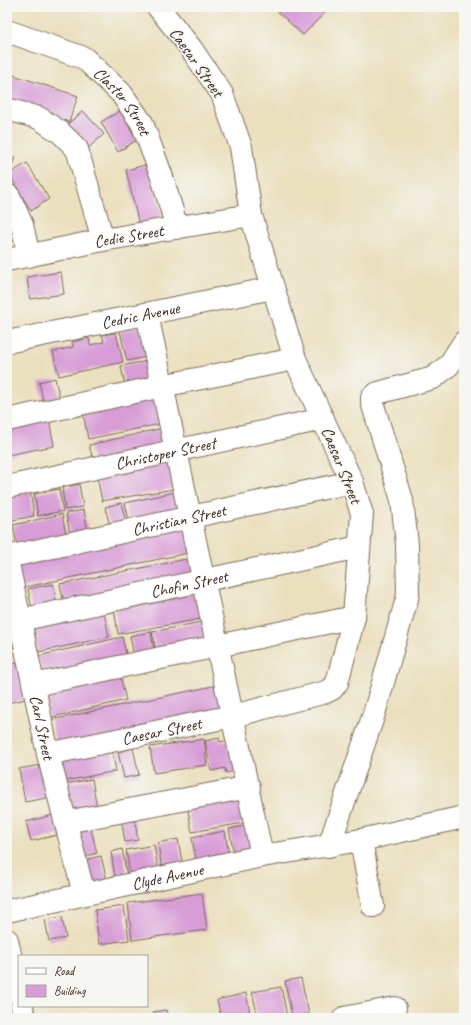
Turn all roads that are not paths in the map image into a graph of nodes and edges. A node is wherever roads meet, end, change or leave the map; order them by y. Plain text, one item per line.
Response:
1 (158, 7) edge
2 (7, 31) edge
3 (7, 109) edge
4 (7, 195) edge
5 (251, 215) junction
6 (178, 228) junction
7 (103, 240) junction
8 (29, 256) junction
9 (7, 260) edge
10 (273, 288) junction
11 (147, 314) junction
12 (7, 342) edge
13 (464, 342) edge
14 (295, 359) junction
15 (162, 386) junction
16 (323, 419) junction
17 (7, 420) edge
18 (176, 452) junction
19 (352, 482) junction
20 (7, 487) edge
21 (190, 516) junction
22 (359, 547) junction
23 (7, 558) edge
24 (204, 581) junction
25 (354, 617) junction
26 (20, 620) junction
27 (218, 647) junction
28 (34, 685) junction
29 (233, 716) junction
30 (48, 754) junction
31 (249, 787) junction
32 (464, 817) edge
33 (66, 822) junction
34 (361, 840) junction
35 (329, 846) junction
36 (262, 856) junction
37 (84, 894) junction
38 (373, 906) dead end
39 (7, 911) edge
40 (7, 940) edge
41 (18, 990) edge
42 (22, 1007) edge
43 (395, 1008) dead end
44 (24, 1018) edge
45 (344, 1018) edge

1 - 5 street, Caesar Street
2 - 6 street, Claster Street
3 - 7 street
4 - 8 street
5 - 6 street, Cedie Street
5 - 10 street, Caesar Street
6 - 7 street, Cedie Street
7 - 8 street, Cedie Street
8 - 9 street, Cedie Street
10 - 11 street, Cedric Avenue
10 - 14 street, Caesar Street
11 - 12 street, Cedric Avenue
11 - 15 street
13 - 35 street
14 - 15 street
14 - 16 street, Caesar Street
15 - 17 street
15 - 18 street
16 - 18 street, Christoper Street
16 - 19 street, Caesar Street
18 - 20 street, Christoper Street
18 - 21 street
19 - 21 street, Christian Street
19 - 22 street, Caesar Street
21 - 23 street, Christian Street
21 - 24 street
22 - 24 street, Chofin Street
22 - 25 street, Caesar Street
23 - 26 street, Carl Street
24 - 26 street, Chofin Street
24 - 27 street
25 - 27 street
25 - 29 street, Caesar Street
26 - 28 street, Carl Street
27 - 28 street
27 - 29 street
28 - 30 street, Carl Street
29 - 30 street, Caesar Street
29 - 31 street
30 - 33 street, Carl Street
31 - 33 street
31 - 36 street
32 - 34 street, Clyde Avenue
33 - 37 street, Carl Street
34 - 35 street, Clyde Avenue
34 - 38 street
35 - 36 street, Clyde Avenue
36 - 37 street, Clyde Avenue
37 - 39 street, Clyde Avenue
40 - 41 street
42 - 44 street
43 - 45 street

